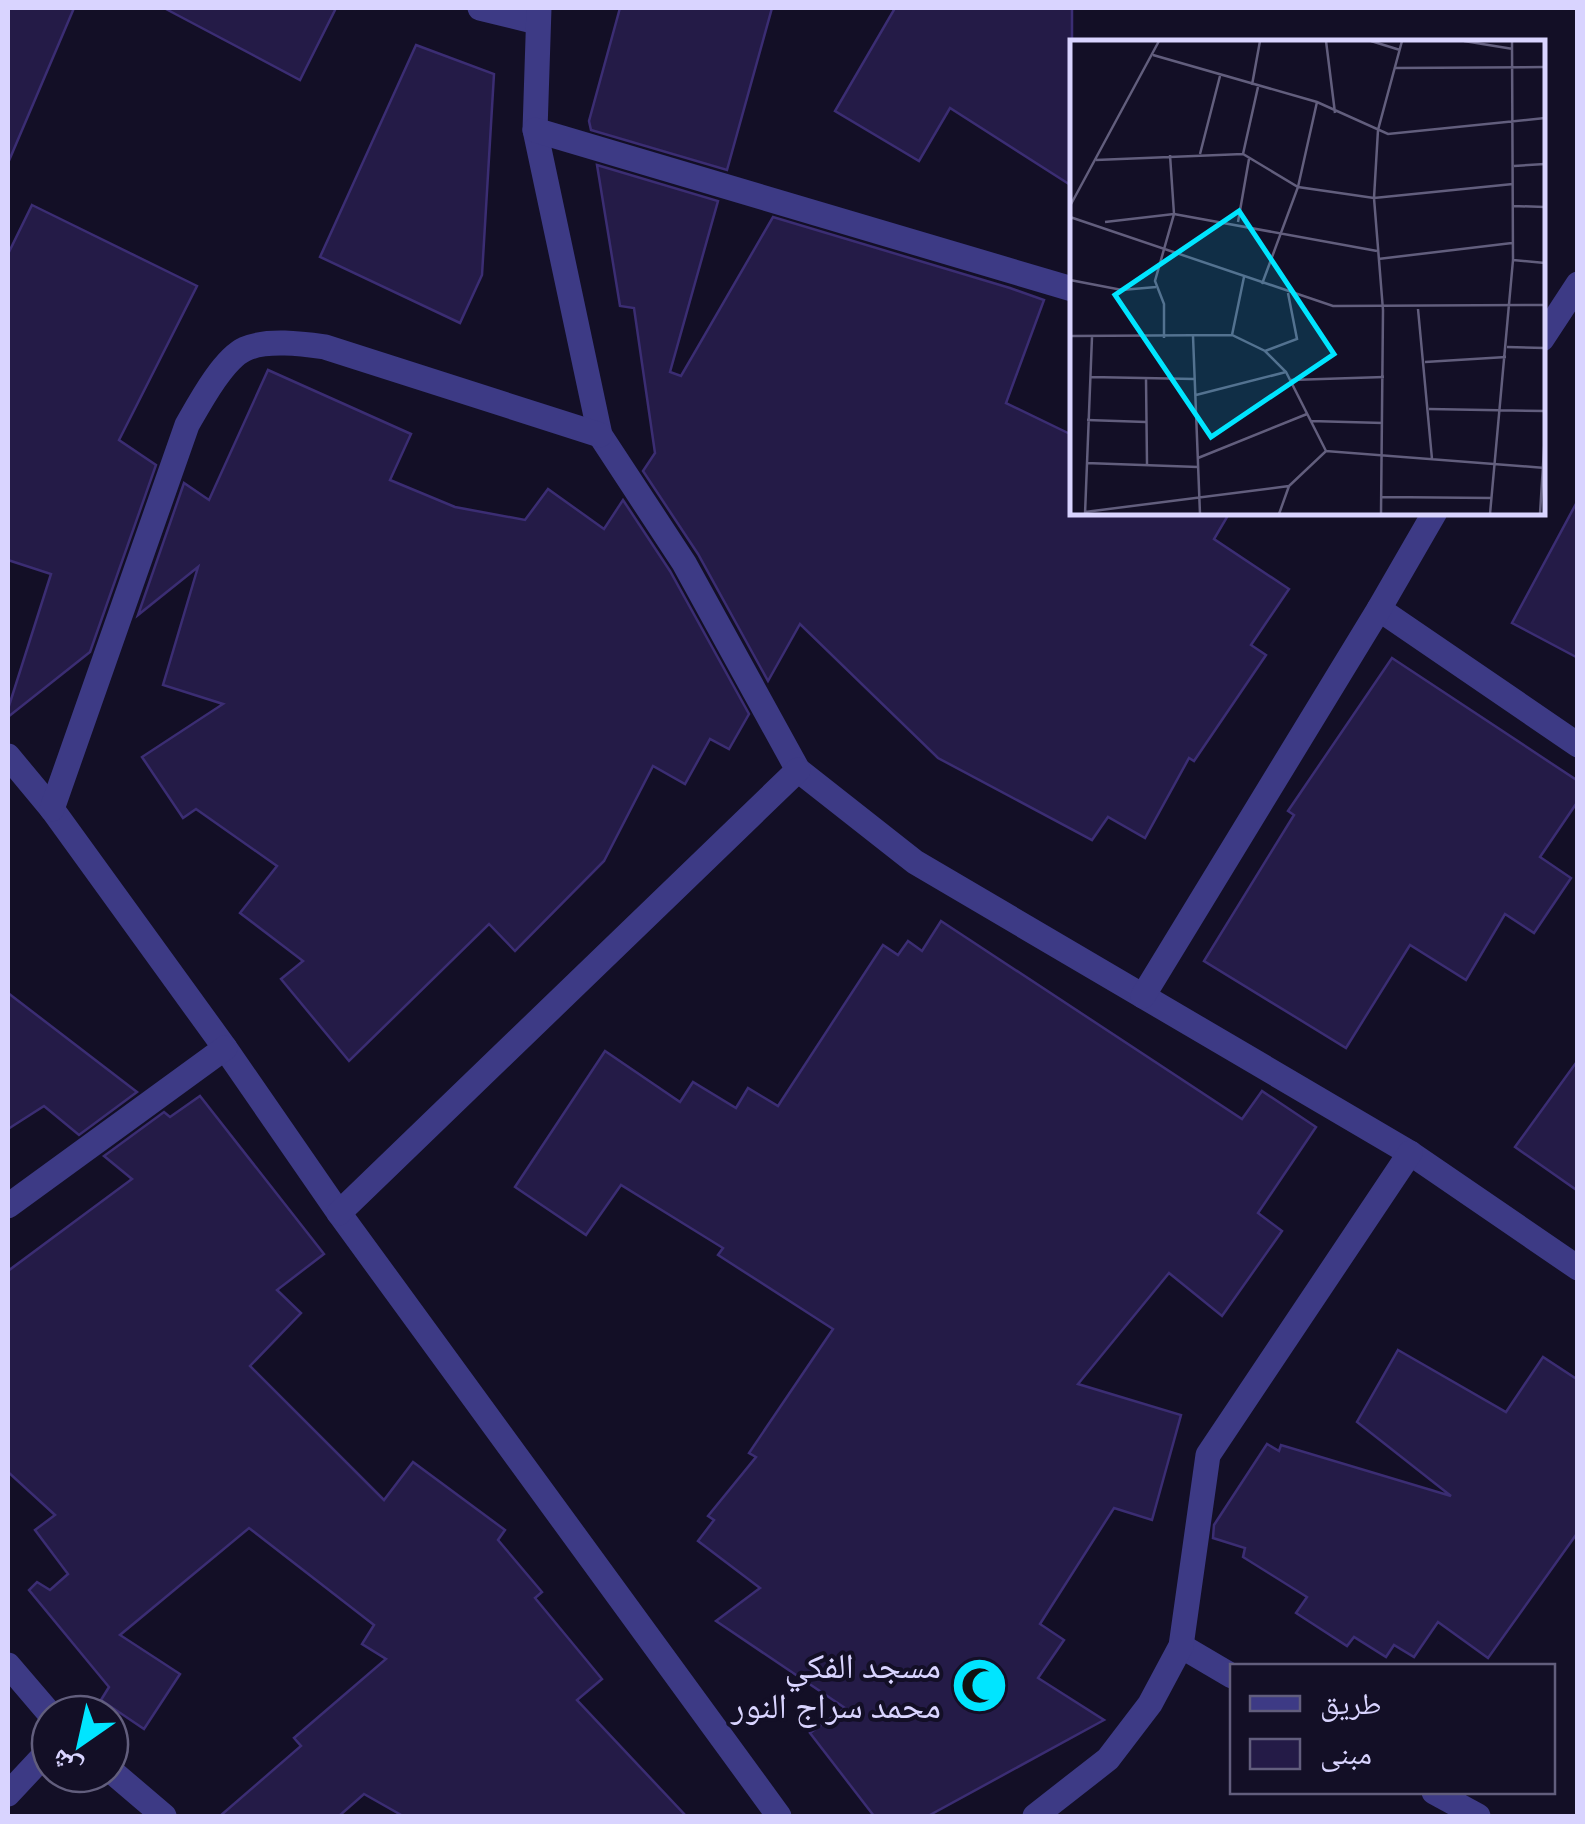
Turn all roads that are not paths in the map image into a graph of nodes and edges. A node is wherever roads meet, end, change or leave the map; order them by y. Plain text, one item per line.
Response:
1 (480, 8) edge
2 (538, 15) edge
3 (535, 130) junction
4 (1578, 284) edge
5 (1070, 288) edge
6 (1545, 334) edge
7 (600, 436) junction
8 (1433, 515) edge
9 (1379, 608) junction
10 (1578, 745) edge
11 (8, 756) edge
12 (798, 770) junction
13 (52, 809) junction
14 (1143, 996) junction
15 (225, 1048) junction
16 (1410, 1153) junction
17 (8, 1206) edge
18 (339, 1213) junction
19 (1578, 1268) edge
20 (1181, 1646) junction
21 (8, 1665) edge
22 (1230, 1675) edge
23 (33, 1694) edge
24 (30, 1770) edge
25 (130, 1787) edge
26 (8, 1794) edge
27 (1438, 1794) edge
28 (164, 1816) edge
29 (779, 1816) edge
30 (1035, 1816) edge
31 (1478, 1816) edge

1 - 2 street
2 - 3 street
3 - 5 street
3 - 7 street
4 - 6 street
7 - 12 street
7 - 13 street
8 - 9 street
9 - 10 street
9 - 14 street
11 - 13 street
12 - 14 street
12 - 18 street
13 - 15 street
14 - 16 street
15 - 17 street
15 - 18 street
16 - 19 street
16 - 20 street
18 - 29 street
20 - 22 street
20 - 30 street
21 - 23 street
24 - 26 street
25 - 28 street
27 - 31 street

